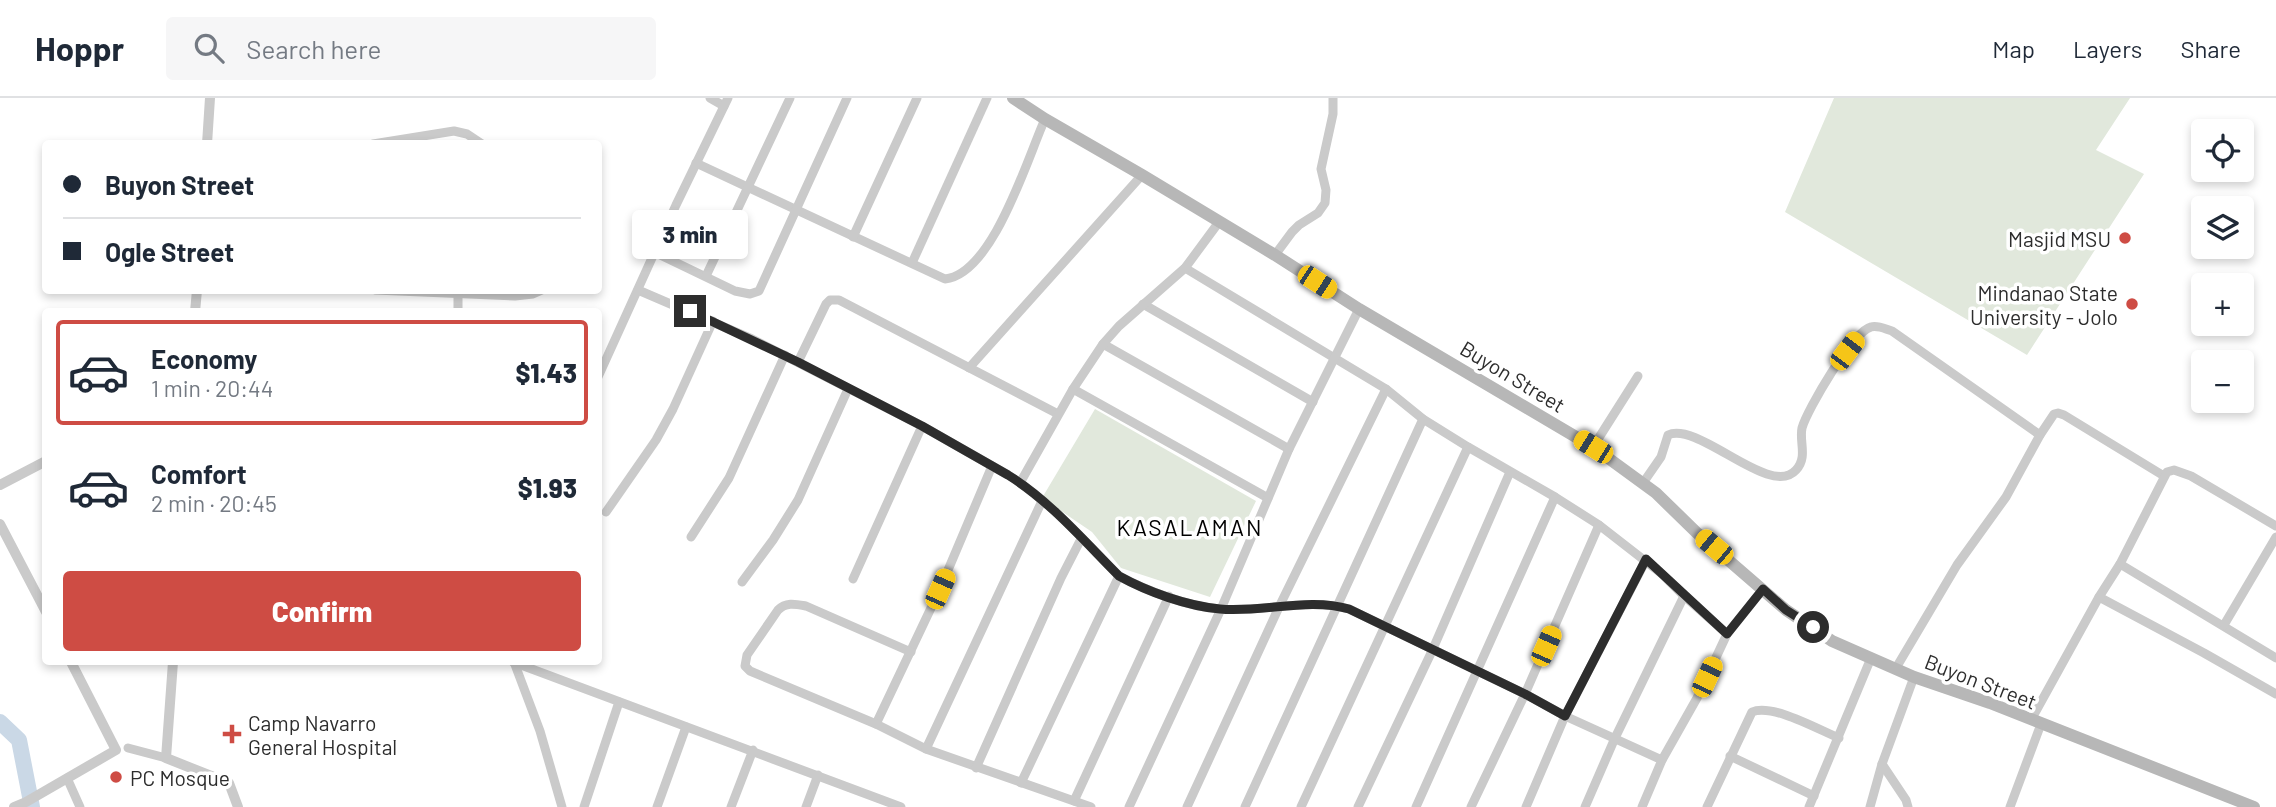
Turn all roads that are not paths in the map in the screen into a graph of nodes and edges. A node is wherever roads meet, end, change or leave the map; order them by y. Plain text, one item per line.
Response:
1 (210, 98) edge
2 (710, 98) edge
3 (790, 98) edge
4 (846, 98) edge
5 (917, 98) edge
6 (986, 98) edge
7 (1013, 98) edge
8 (1333, 98) edge
9 (726, 102) edge
10 (1045, 119) junction
11 (207, 140) edge
12 (398, 140) edge
13 (476, 140) edge
14 (696, 163) junction
15 (1143, 176) junction
16 (748, 187) junction
17 (797, 211) junction
18 (1219, 222) junction
19 (853, 237) junction
20 (654, 252) junction
21 (1275, 255) junction
22 (912, 263) junction
23 (1185, 268) junction
24 (706, 276) junction
25 (638, 290) junction
26 (441, 294) edge
27 (491, 294) edge
28 (458, 295) junction
29 (1143, 304) junction
30 (458, 308) edge
31 (1359, 309) junction
32 (713, 321) junction
33 (1103, 344) junction
34 (785, 355) junction
35 (1334, 358) junction
36 (798, 362) junction
37 (602, 368) edge
38 (970, 368) junction
39 (1638, 376) dead end
40 (848, 389) junction
41 (1073, 389) junction
42 (1386, 389) junction
43 (1313, 402) junction
44 (1058, 414) junction
45 (1423, 419) junction
46 (922, 426) junction
47 (2040, 435) junction
48 (1468, 447) junction
49 (1593, 447) junction
50 (1289, 449) junction
51 (42, 463) edge
52 (992, 466) junction
53 (1510, 472) junction
54 (2164, 476) junction
55 (1020, 483) junction
56 (1643, 483) junction
57 (0, 485) edge
58 (1555, 497) junction
59 (1268, 498) junction
60 (1042, 501) junction
61 (606, 512) dead end
62 (0, 524) edge
63 (1599, 525) junction
64 (2276, 526) edge
65 (691, 537) dead end
66 (2276, 537) edge
67 (1081, 538) junction
68 (1646, 559) junction
69 (2120, 564) junction
70 (1119, 576) junction
71 (853, 579) dead end
72 (742, 582) dead end
73 (1763, 589) junction
74 (1169, 596) junction
75 (1684, 596) junction
76 (2099, 597) junction
77 (42, 604) edge
78 (1336, 605) junction
79 (1279, 607) junction
80 (1221, 609) junction
81 (2224, 625) junction
82 (1385, 628) junction
83 (1727, 634) junction
84 (1432, 650) junction
85 (911, 652) junction
86 (1871, 658) junction
87 (2276, 658) edge
88 (73, 665) edge
89 (173, 665) edge
90 (515, 665) edge
91 (522, 665) edge
92 (1896, 668) junction
93 (1478, 672) junction
94 (1914, 677) junction
95 (1525, 694) junction
96 (2276, 694) edge
97 (619, 702) junction
98 (1565, 716) junction
99 (2036, 722) junction
100 (876, 724) junction
101 (686, 727) junction
102 (1615, 738) junction
103 (1839, 738) junction
104 (128, 748) dead end
105 (753, 750) junction
106 (926, 750) junction
107 (1730, 756) junction
108 (166, 758) junction
109 (1662, 760) junction
110 (1882, 764) junction
111 (976, 768) junction
112 (818, 775) junction
113 (66, 778) junction
114 (1021, 783) junction
115 (1814, 796) junction
116 (1074, 801) junction
117 (883, 804) edge
118 (2240, 804) edge
119 (14, 807) edge
120 (80, 807) edge
121 (238, 807) edge
122 (562, 807) edge
123 (584, 807) edge
124 (657, 807) edge
125 (731, 807) edge
126 (806, 807) edge
127 (901, 807) edge
128 (1091, 807) edge
129 (1129, 807) edge
130 (1187, 807) edge
131 (1245, 807) edge
132 (1300, 807) edge
133 (1358, 807) edge
134 (1416, 807) edge
135 (1471, 807) edge
136 (1526, 807) edge
137 (1585, 807) edge
138 (1642, 807) edge
139 (1707, 807) edge
140 (1810, 807) edge
141 (1870, 807) edge
142 (1908, 807) edge
143 (2010, 807) edge
144 (2254, 807) edge

1 - 11 street
2 - 9 street
3 - 16 street
4 - 17 street
5 - 19 street
6 - 22 street
7 - 10 main road, Buyon Street
8 - 21 street
9 - 14 street
10 - 15 main road, Buyon Street
10 - 22 street
12 - 13 street
14 - 16 street
14 - 20 street
15 - 18 main road, Buyon Street
15 - 38 street
16 - 17 street
16 - 24 street
17 - 19 street
17 - 24 street
18 - 21 main road, Buyon Street
18 - 23 street
19 - 22 street
20 - 24 street
20 - 25 street
21 - 31 main road, Buyon Street
23 - 29 street
23 - 35 street
25 - 32 street
25 - 37 street
26 - 28 street
27 - 28 street
28 - 30 street
29 - 33 street
29 - 43 street
31 - 35 street
31 - 49 main road, Buyon Street
32 - 34 street
32 - 61 street
33 - 41 street
33 - 50 street
34 - 36 street
34 - 65 street
35 - 42 street
35 - 43 street
36 - 38 street
36 - 40 street
38 - 44 street
39 - 49 street
40 - 46 street
40 - 72 street
41 - 44 street
41 - 59 street
42 - 45 street
42 - 79 street
43 - 50 street
44 - 55 street
45 - 48 street
45 - 78 street
46 - 52 street
46 - 71 street
47 - 54 street
47 - 56 street
47 - 92 street
48 - 53 street
48 - 82 street
49 - 56 main road, Buyon Street
50 - 59 street
51 - 57 street
52 - 55 street
52 - 85 street
53 - 58 street
53 - 84 street
54 - 64 street
54 - 69 street
55 - 60 street
56 - 73 main road, Buyon Street
58 - 63 street
58 - 93 street
59 - 80 street
60 - 67 street
60 - 106 street
62 - 77 street
63 - 68 street
63 - 95 street
66 - 81 street
67 - 70 street
67 - 111 street
68 - 75 street
68 - 98 street
69 - 76 street
69 - 81 street
70 - 74 street
70 - 114 street
73 - 83 street
73 - 86 main road, Buyon Street
74 - 80 street
74 - 116 street
75 - 83 street
75 - 102 street
76 - 96 street
76 - 99 street
78 - 79 street
78 - 82 street
78 - 131 street
79 - 80 street
79 - 130 street
80 - 129 street
81 - 87 street
82 - 84 street
82 - 132 street
83 - 109 street
84 - 93 street
84 - 133 street
85 - 100 street
85 - 100 street
86 - 92 main road, Buyon Street
86 - 103 street
88 - 113 street
89 - 108 street
90 - 122 street
91 - 97 street
92 - 94 main road, Buyon Street
93 - 95 street
93 - 134 street
94 - 99 main road, Buyon Street
94 - 110 street
95 - 98 street
95 - 135 street
97 - 101 street
97 - 123 street
98 - 102 street
98 - 136 street
99 - 118 main road, Buyon Street
99 - 143 street
100 - 106 street
101 - 105 street
101 - 124 street
102 - 109 street
102 - 137 street
103 - 107 street
103 - 115 street
104 - 108 street
105 - 112 street
105 - 125 street
106 - 111 street
107 - 115 street
107 - 139 street
108 - 121 street
109 - 138 street
110 - 141 street
110 - 142 street
111 - 114 street
112 - 117 street
112 - 126 street
113 - 119 street
113 - 120 street
114 - 116 street
115 - 140 street
116 - 128 street
117 - 127 street
118 - 144 main road, Buyon Street

